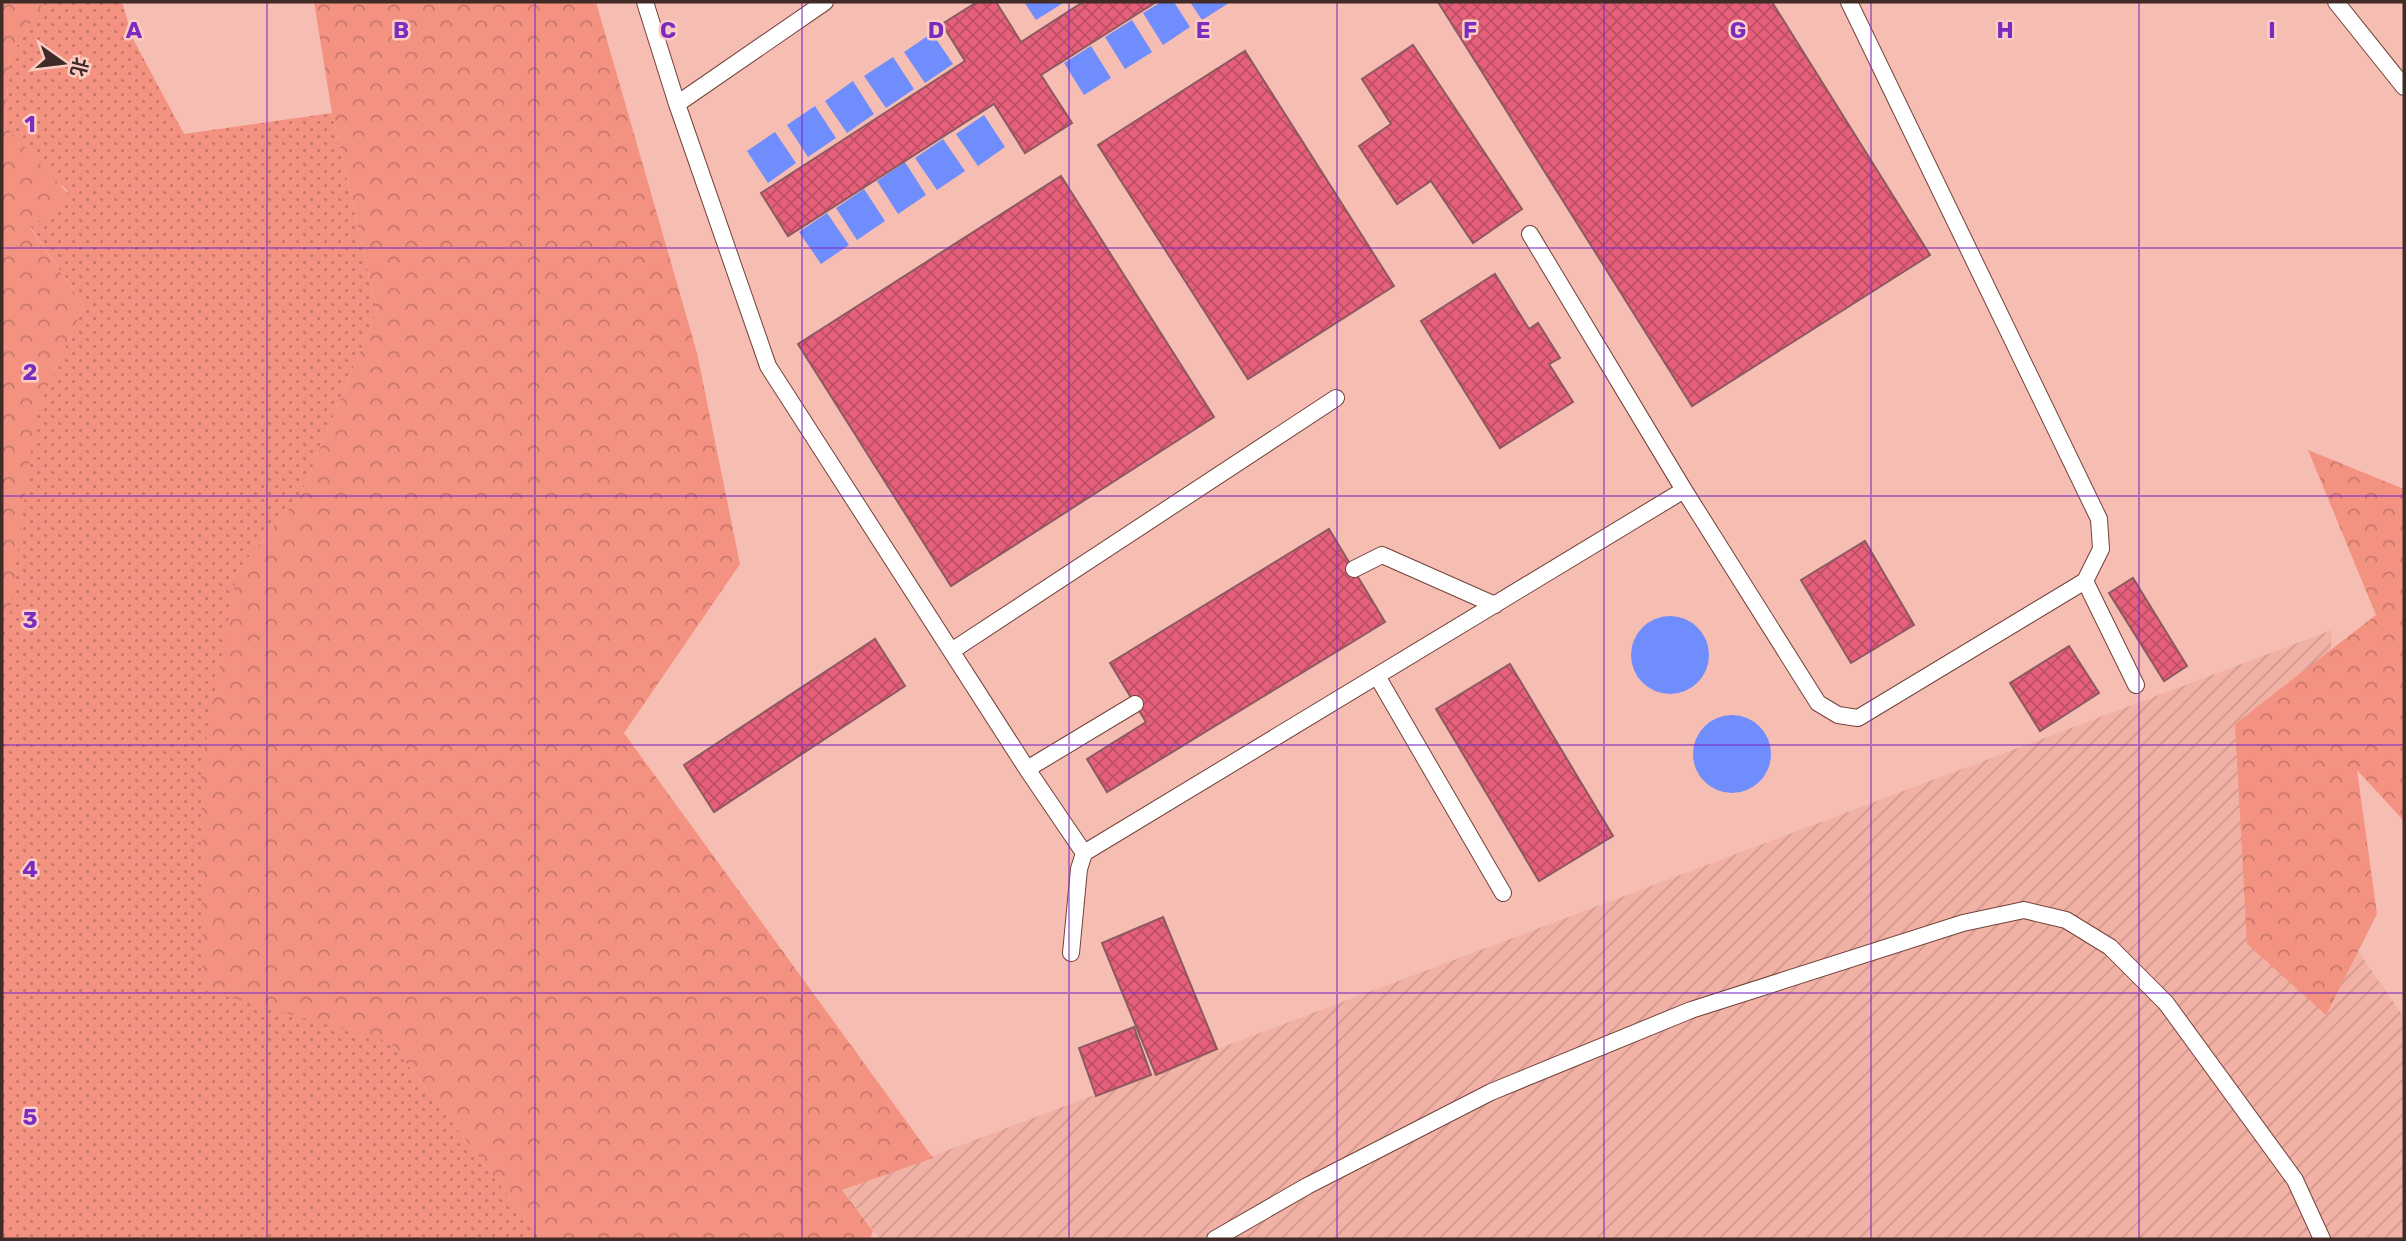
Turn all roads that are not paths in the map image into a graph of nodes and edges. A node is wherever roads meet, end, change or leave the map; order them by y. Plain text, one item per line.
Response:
1 (645, 2) edge
2 (825, 2) edge
3 (1849, 2) edge
4 (2336, 2) edge
5 (2404, 87) edge
6 (677, 104) junction
7 (1530, 234) dead end
8 (1336, 398) dead end
9 (1684, 491) junction
10 (1354, 569) dead end
11 (2085, 581) junction
12 (1495, 605) junction
13 (953, 650) junction
14 (1377, 676) junction
15 (2136, 685) dead end
16 (1135, 704) dead end
17 (1027, 769) junction
18 (1084, 853) junction
19 (1503, 893) dead end
20 (1071, 953) dead end
21 (1215, 1239) edge
22 (2322, 1239) edge

1 - 6 lane
2 - 6 lane
3 - 11 lane
4 - 5 lane
6 - 13 lane
7 - 9 lane
8 - 13 lane
9 - 11 lane
9 - 12 lane
10 - 12 lane
11 - 15 lane
12 - 14 lane
13 - 17 lane
14 - 18 lane
14 - 19 lane
16 - 17 lane
17 - 18 lane
18 - 20 lane
21 - 22 lane

